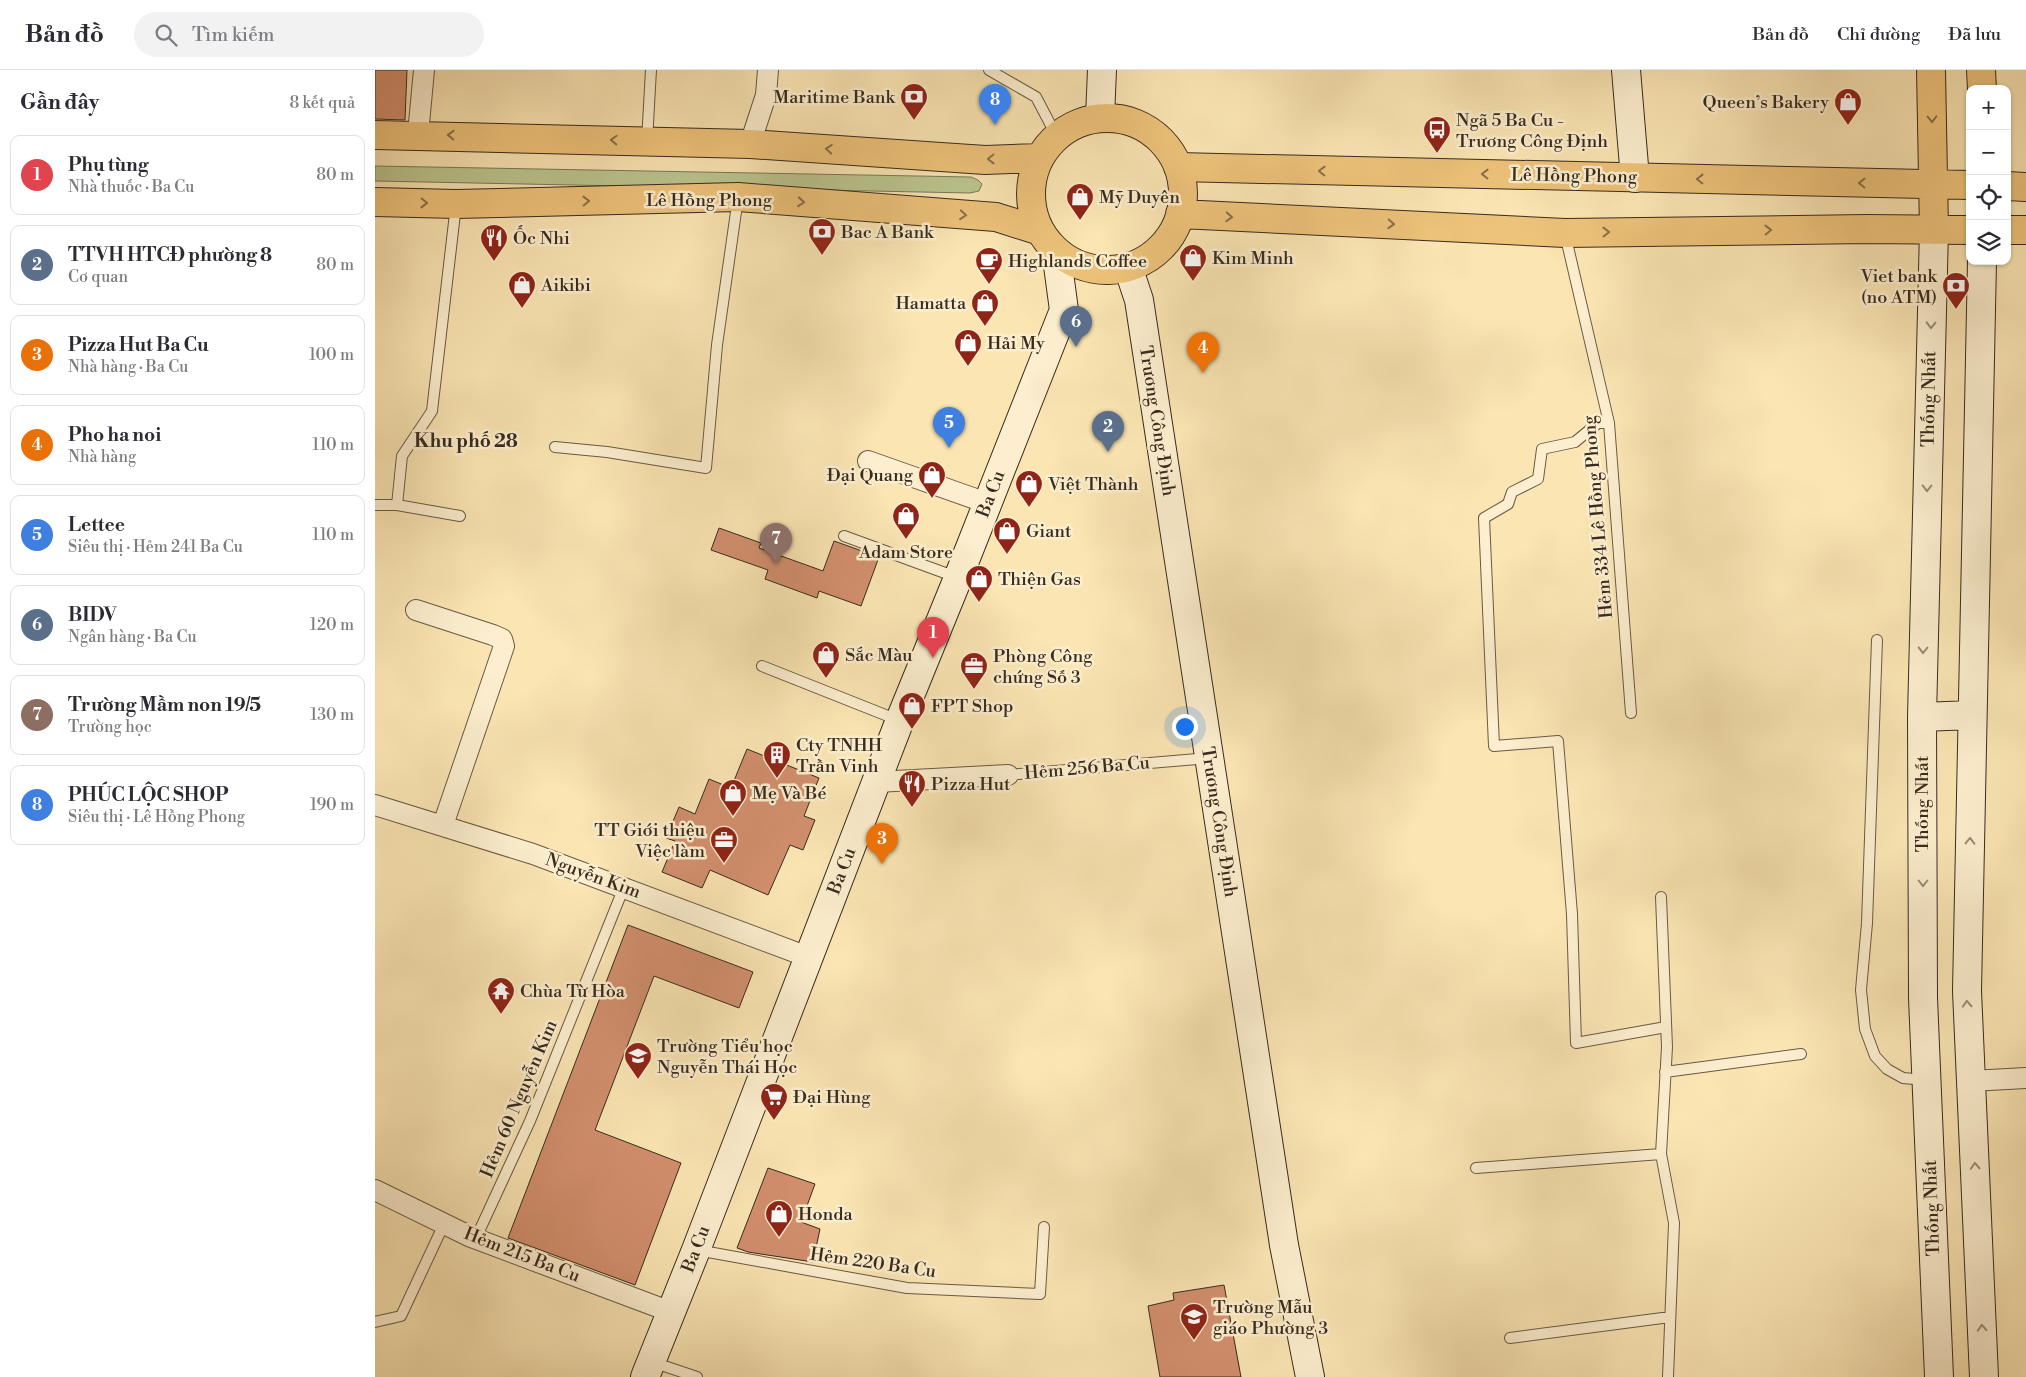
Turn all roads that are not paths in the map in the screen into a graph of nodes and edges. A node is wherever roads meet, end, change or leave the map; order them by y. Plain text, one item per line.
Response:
1 (425, 70) edge
2 (651, 70) edge
3 (768, 70) edge
4 (989, 70) edge
5 (1102, 70) edge
6 (1626, 70) edge
7 (1931, 70) edge
8 (1981, 70) edge
9 (1982, 85) edge
10 (1100, 118) junction
11 (375, 134) edge
12 (418, 134) junction
13 (1057, 137) junction
14 (647, 141) junction
15 (750, 144) junction
16 (1039, 158) junction
17 (1178, 167) junction
18 (1635, 178) junction
19 (1933, 184) junction
20 (1966, 185) edge
21 (2011, 186) edge
22 (2026, 187) edge
23 (738, 197) junction
24 (375, 202) edge
25 (456, 204) junction
26 (1180, 214) junction
27 (1934, 230) junction
28 (1966, 230) edge
29 (2011, 230) edge
30 (2026, 230) edge
31 (1565, 233) junction
32 (1048, 241) junction
33 (1982, 265) edge
34 (1128, 267) junction
35 (1609, 424) junction
36 (555, 447) dead end
37 (868, 461) dead end
38 (987, 503) junction
39 (375, 505) edge
40 (397, 505) junction
41 (460, 516) dead end
42 (844, 536) dead end
43 (958, 578) junction
44 (416, 610) dead end
45 (1877, 640) dead end
46 (762, 666) dead end
47 (1631, 713) dead end
48 (1973, 715) junction
49 (1922, 717) junction
50 (900, 720) junction
51 (1209, 758) junction
52 (1008, 775) joint
53 (876, 782) junction
54 (375, 804) edge
55 (443, 825) junction
56 (624, 887) junction
57 (1661, 897) dead end
58 (808, 957) junction
59 (1666, 1027) junction
60 (1801, 1054) dead end
61 (1665, 1072) junction
62 (2026, 1078) edge
63 (1926, 1080) junction
64 (1971, 1081) junction
65 (1661, 1154) junction
66 (1476, 1168) dead end
67 (375, 1190) edge
68 (444, 1224) junction
69 (1044, 1227) dead end
70 (476, 1238) junction
71 (696, 1250) junction
72 (671, 1312) junction
73 (1670, 1317) junction
74 (375, 1322) edge
75 (1510, 1338) dead end
76 (648, 1369) edge
77 (697, 1377) edge
78 (1310, 1377) edge
79 (1668, 1377) edge
80 (1939, 1377) edge
81 (1984, 1377) edge

1 - 12 street
2 - 14 lane
3 - 15 street
4 - 13 lane
5 - 10 main road
6 - 18 main road
7 -> 19 main road
8 - 9 main road
10 - 13 main road
10 - 17 main road
11 - 12 main road
14 -> 12 main road
13 - 16 main road
14 - 15 main road
16 -> 15 main road
16 - 32 main road
18 -> 17 main road, Lê Hồng Phong
17 - 26 main road
19 -> 18 main road, Lê Hồng Phong
19 - 20 main road, Lê Hồng Phong
19 - 27 main road
21 - 22 main road
25 -> 23 main road, Lê Hồng Phong
23 -> 32 main road, Lê Hồng Phong
23 - 36 lane
24 -> 25 main road, Lê Hồng Phong
25 - 40 lane
26 -> 31 main road
26 - 34 main road
27 - 28 main road
31 -> 27 main road
27 -> 49 main road, Thống Nhất
29 - 30 main road
31 - 35 lane, Hẻm 334 Lê Hồng Phong
32 - 34 main road
32 - 38 main road, Ba Cu
33 - 48 main road
34 - 51 main road, Trương Công Định
35 - 47 lane, Hẻm 334 Lê Hồng Phong
35 - 59 lane
37 - 38 street
38 - 43 main road, Ba Cu
39 - 40 lane
40 - 41 lane
42 - 43 lane
43 - 50 main road, Ba Cu
44 - 55 street
45 - 63 lane
46 - 50 lane
48 - 49 main road
64 -> 48 main road
49 -> 63 main road, Thống Nhất
50 - 53 main road, Ba Cu
51 - 52 lane, Hẻm 256 Ba Cu
51 - 78 main road, Trương Công Định
52 - 53 street, Hẻm 256 Ba Cu
53 - 58 main road, Ba Cu
54 - 55 street, Nguyễn Kim
55 - 56 street, Nguyễn Kim
56 - 58 street, Nguyễn Kim
56 - 70 lane, Hẻm 60 Nguyễn Kim
57 - 59 lane
58 - 71 main road, Ba Cu
59 - 61 lane
60 - 61 lane
61 - 65 lane
62 - 64 street
63 - 80 main road, Thống Nhất
81 -> 64 main road
65 - 66 lane
65 - 73 lane
67 - 68 street, Hẻm 215 Ba Cu
68 - 70 street, Hẻm 215 Ba Cu
68 - 74 lane
69 - 71 lane, Hẻm 220 Ba Cu
70 - 72 street, Hẻm 215 Ba Cu
71 - 72 main road, Ba Cu
72 - 76 main road, Ba Cu
73 - 75 lane
73 - 79 lane
76 - 77 lane

